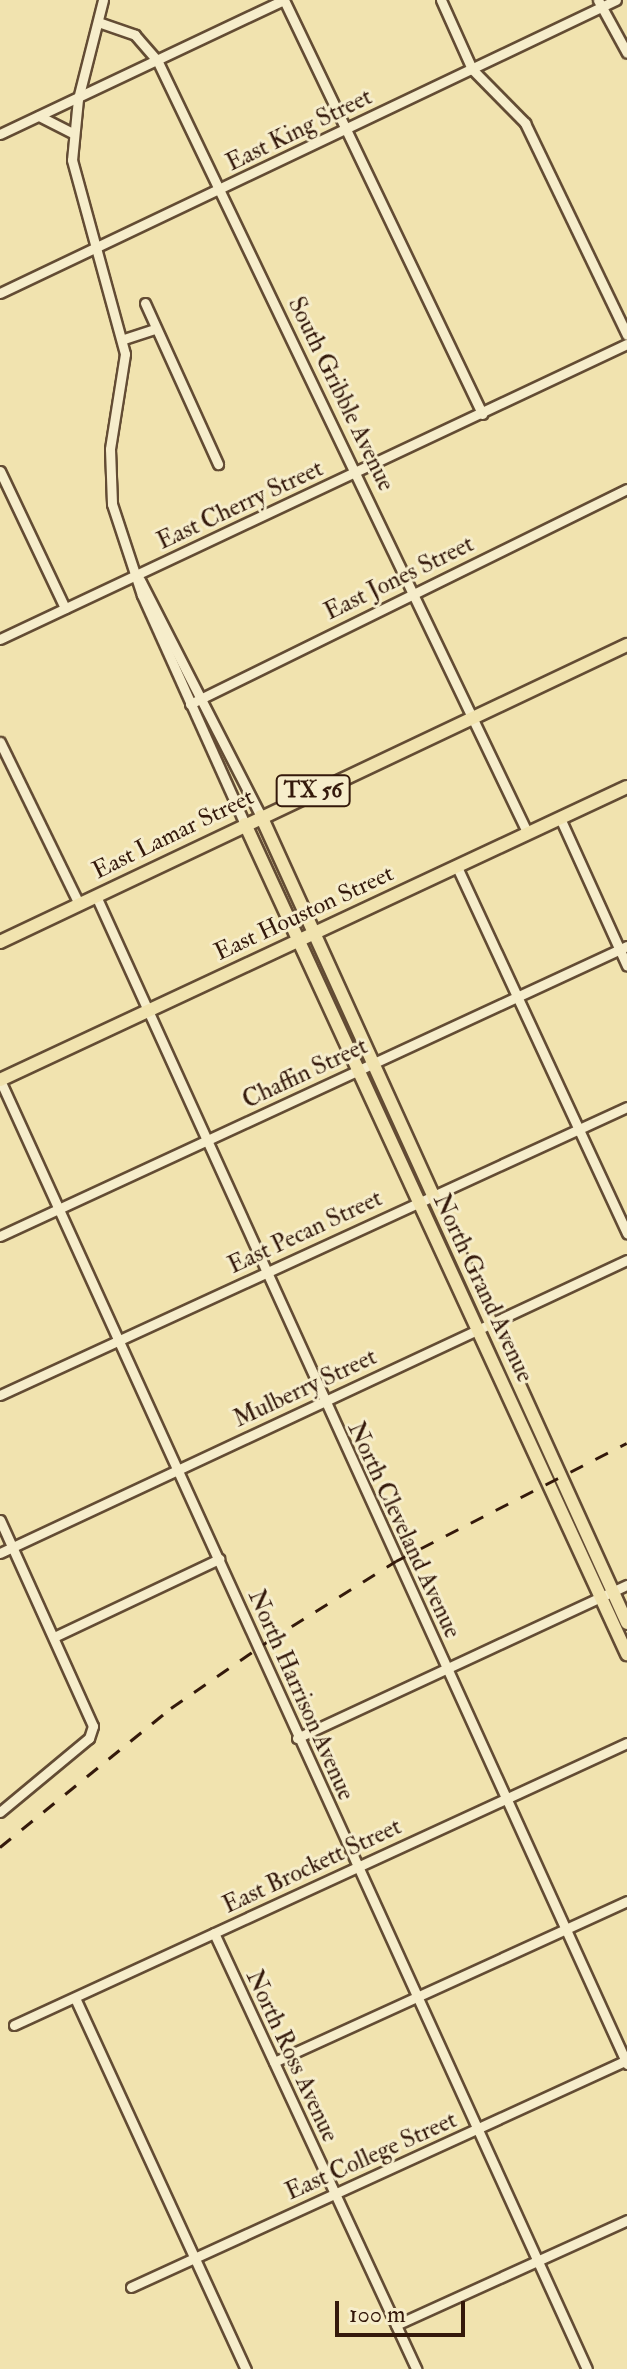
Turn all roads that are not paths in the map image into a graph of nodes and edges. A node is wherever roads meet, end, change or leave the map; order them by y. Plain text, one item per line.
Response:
1 (103, 0) edge
2 (284, 0) edge
3 (441, 0) edge
4 (616, 0) edge
5 (599, 3) edge
6 (101, 23) junction
7 (627, 53) edge
8 (157, 60) junction
9 (472, 69) junction
10 (78, 99) junction
11 (39, 116) junction
12 (347, 128) junction
13 (72, 133) junction
14 (0, 134) edge
15 (221, 190) junction
16 (95, 251) junction
17 (0, 293) edge
18 (145, 303) dead end
19 (155, 329) junction
20 (627, 335) edge
21 (124, 339) junction
22 (627, 344) edge
23 (482, 414) junction
24 (218, 464) dead end
25 (0, 471) edge
26 (356, 473) junction
27 (627, 489) edge
28 (139, 578) junction
29 (416, 592) junction
30 (65, 608) junction
31 (0, 639) edge
32 (627, 645) edge
33 (201, 698) junction
34 (190, 704) junction
35 (474, 713) junction
36 (0, 742) edge
37 (627, 787) edge
38 (248, 790) junction
39 (233, 797) junction
40 (261, 816) junction
41 (560, 818) junction
42 (245, 824) junction
43 (527, 832) junction
44 (457, 867) junction
45 (96, 896) junction
46 (79, 904) junction
47 (312, 933) junction
48 (298, 940) junction
49 (0, 942) edge
50 (623, 948) edge
51 (627, 966) edge
52 (517, 997) junction
53 (145, 1012) junction
54 (371, 1065) junction
55 (359, 1070) junction
56 (0, 1080) edge
57 (627, 1107) edge
58 (579, 1129) junction
59 (204, 1142) junction
60 (431, 1195) junction
61 (419, 1201) junction
62 (58, 1208) junction
63 (627, 1234) edge
64 (0, 1236) edge
65 (627, 1260) edge
66 (263, 1272) junction
67 (484, 1328) junction
68 (119, 1339) junction
69 (0, 1395) edge
70 (323, 1402) junction
71 (177, 1469) junction
72 (0, 1520) edge
73 (13, 1547) junction
74 (0, 1553) edge
75 (219, 1559) junction
76 (627, 1585) edge
77 (606, 1594) junction
78 (627, 1623) edge
79 (54, 1637) junction
80 (627, 1654) edge
81 (445, 1668) junction
82 (297, 1738) junction
83 (627, 1743) edge
84 (505, 1799) junction
85 (0, 1812) edge
86 (357, 1869) junction
87 (627, 1901) edge
88 (565, 1929) junction
89 (214, 1933) junction
90 (75, 1998) junction
91 (415, 1998) junction
92 (14, 2025) dead end
93 (274, 2062) junction
94 (627, 2062) edge
95 (476, 2130) junction
96 (334, 2195) junction
97 (627, 2220) edge
98 (195, 2258) junction
99 (537, 2261) junction
100 (131, 2287) dead end
101 (396, 2325) junction
102 (246, 2369) edge
103 (416, 2369) edge
104 (587, 2369) edge

1 - 6 street
2 - 8 street
2 - 12 street
3 - 9 street
4 - 5 street, East King Street
5 - 7 street
5 - 9 street, East King Street
6 - 8 street, South Gribble Avenue
6 - 10 street
8 - 10 street
8 - 15 street, South Gribble Avenue
9 - 12 street, East King Street
9 - 20 street
10 - 11 street
10 - 13 street
11 - 13 street
11 - 14 street
12 - 15 street, East King Street
12 - 23 street
13 - 16 street
15 - 16 street, East King Street
15 - 26 street, South Gribble Avenue
16 - 17 street, East King Street
16 - 21 street
18 - 19 street
19 - 21 street
19 - 24 street
21 - 28 street
22 - 23 street, East Cherry Street
23 - 26 street, East Cherry Street
25 - 30 street
26 - 28 street, East Cherry Street
26 - 29 street, South Gribble Avenue
27 - 29 street, East Jones Street
28 - 30 street, East Cherry Street
28 - 33 street
28 - 34 street
29 - 33 street, East Jones Street
29 - 35 street, South Gribble Avenue
30 - 31 street, East Cherry Street
32 - 35 main road, East Lamar Street / TX 56
33 - 34 street, East Jones Street
33 - 38 street
34 - 39 street
35 - 40 main road, East Lamar Street / TX 56
35 - 43 street, South Gribble Avenue
36 - 46 street
37 - 41 main road, East Houston Street
38 - 39 street
38 - 40 street
39 - 42 street
40 - 42 main road, East Lamar Street / TX 56
40 - 47 main road, North Grand Avenue
41 - 43 main road, East Houston Street
41 - 50 street
42 - 45 main road, East Lamar Street / TX 56
42 - 48 main road, North Grand Avenue
43 - 44 main road, East Houston Street
44 - 47 main road, East Houston Street
44 - 52 street
45 - 46 main road, East Lamar Street / TX 56
45 - 53 street, North Cleveland Avenue
46 - 49 main road, East Lamar Street / TX 56
47 - 48 main road, East Houston Street
47 - 54 main road, North Grand Avenue
48 - 53 main road, East Houston Street
48 - 55 main road, North Grand Avenue
50 - 51 street
50 - 52 street, Chaffin Street
52 - 54 street, Chaffin Street
52 - 58 street
53 - 56 main road, East Houston Street
53 - 59 street, North Cleveland Avenue
54 - 55 street, Chaffin Street
54 - 60 main road, North Grand Avenue
55 - 59 street, Chaffin Street
55 - 61 main road, North Grand Avenue
56 - 62 street, North Harrison Avenue
57 - 58 street, East Pecan Street
58 - 60 street, East Pecan Street
58 - 63 street
59 - 62 street, Chaffin Street
59 - 66 street, North Cleveland Avenue
60 - 61 street, East Pecan Street
60 - 67 main road, North Grand Avenue
61 - 66 street, East Pecan Street
61 - 67 main road, North Grand Avenue
62 - 64 street, Chaffin Street
62 - 68 street, North Harrison Avenue
65 - 67 street, Mulberry Street
66 - 68 street, East Pecan Street
66 - 70 street, North Cleveland Avenue
67 - 70 street, Mulberry Street
67 - 77 main road, North Grand Avenue
68 - 69 street, East Pecan Street
68 - 71 street, North Harrison Avenue
70 - 71 street, Mulberry Street
70 - 81 street, North Cleveland Avenue
71 - 73 street, Mulberry Street
71 - 75 street, North Harrison Avenue
72 - 73 street
73 - 74 street, Mulberry Street
73 - 79 street
75 - 79 street
75 - 82 street, North Harrison Avenue
76 - 77 street
77 - 78 main road, North Grand Avenue
77 - 80 main road, North Grand Avenue
77 - 81 street
79 - 85 street
81 - 82 street
81 - 84 street, North Cleveland Avenue
82 - 86 street, North Harrison Avenue
83 - 84 street, East Brockett Street
84 - 86 street, East Brockett Street
84 - 88 street, North Cleveland Avenue
86 - 89 street, East Brockett Street
86 - 91 street, North Harrison Avenue
87 - 88 street
88 - 91 street
88 - 94 street, North Cleveland Avenue
89 - 90 street, East Brockett Street
89 - 93 street, North Ross Avenue
90 - 92 street, East Brockett Street
90 - 98 street
91 - 93 street
91 - 95 street, North Harrison Avenue
93 - 96 street, North Ross Avenue
94 - 95 street, East College Street
95 - 96 street, East College Street
95 - 99 street, North Harrison Avenue
96 - 98 street, East College Street
96 - 101 street, North Ross Avenue
97 - 99 street
98 - 100 street, East College Street
98 - 102 street
99 - 101 street
99 - 104 street, North Harrison Avenue
101 - 103 street, North Ross Avenue

